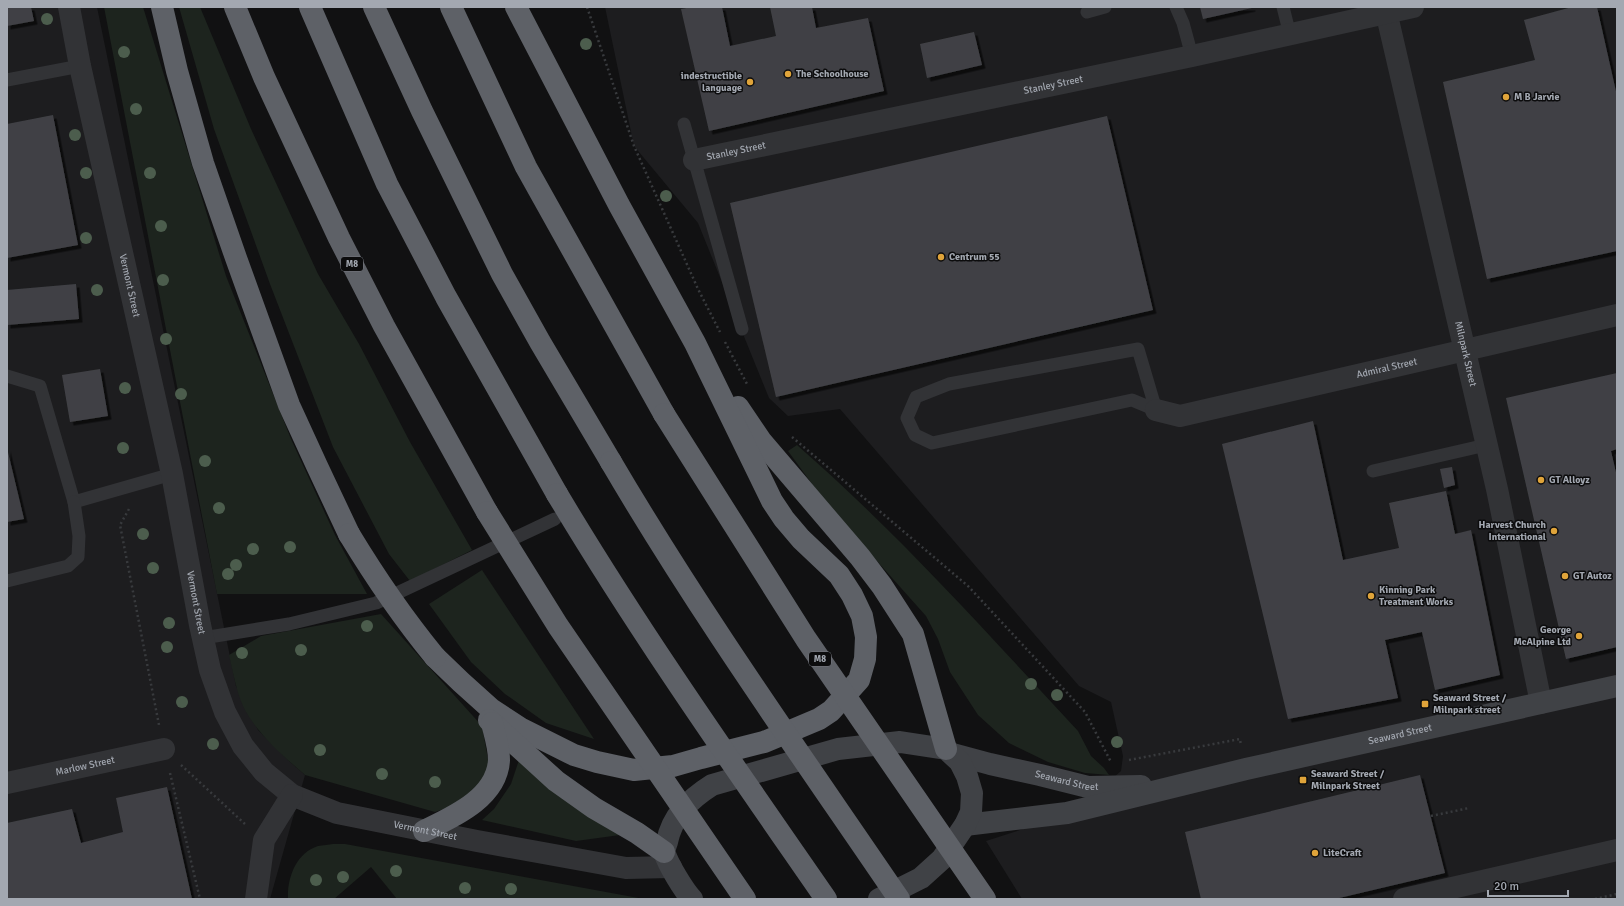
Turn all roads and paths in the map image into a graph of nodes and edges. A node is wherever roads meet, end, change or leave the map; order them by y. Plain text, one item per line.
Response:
1 (69, 7) edge
2 (162, 7) edge
3 (235, 7) edge
4 (310, 7) edge
5 (374, 7) edge
6 (451, 7) edge
7 (516, 7) edge
8 (587, 7) edge
9 (1106, 7) edge
10 (1176, 7) edge
11 (1284, 7) edge
12 (1413, 7) edge
13 (1386, 10) edge
14 (1087, 12) dead end
15 (1290, 35) junction
16 (1192, 56) junction
17 (80, 66) junction
18 (7, 80) edge
19 (684, 124) dead end
20 (694, 160) junction
21 (1617, 315) edge
22 (742, 329) dead end
23 (695, 343) junction
24 (1465, 350) junction
25 (7, 376) edge
26 (750, 390) dead end
27 (1156, 410) junction
28 (790, 435) dead end
29 (1486, 445) junction
30 (1373, 471) dead end
31 (172, 474) junction
32 (142, 482) junction
33 (74, 502) junction
34 (555, 519) dead end
35 (7, 581) edge
36 (203, 638) junction
37 (461, 682) junction
38 (1617, 686) edge
39 (1541, 703) junction
40 (492, 723) junction
41 (164, 750) junction
42 (950, 751) junction
43 (1126, 760) dead end
44 (1119, 762) dead end
45 (1246, 770) junction
46 (7, 784) edge
47 (1184, 784) junction
48 (292, 795) junction
49 (1469, 808) dead end
50 (1431, 816) dead end
51 (965, 825) junction
52 (424, 831) junction
53 (264, 840) junction
54 (1617, 850) edge
55 (668, 860) junction
56 (1617, 894) edge
57 (691, 898) edge
58 (200, 899) edge
59 (256, 899) edge
60 (745, 899) edge
61 (826, 899) edge
62 (878, 899) edge
63 (899, 899) edge
64 (985, 899) edge
65 (1404, 899) edge
66 (1595, 899) edge

1 - 17 street, Vermont Street
2 - 37 highway, bridge
3 - 60 highway, M8, bridge
4 - 61 highway, bridge
5 - 63 highway, bridge
6 - 64 highway, M8, bridge
7 - 23 highway
8 - 26 path
9 - 14 lane
10 - 16 lane
11 - 15 lane
12 - 13 street, Stanley Street
13 - 15 street, Stanley Street
13 - 24 street, Milnpark Street
15 - 16 street, Stanley Street
16 - 20 street, Stanley Street
17 - 18 lane
17 - 31 street, Vermont Street
19 - 20 lane
20 - 22 lane
21 - 24 street, Admiral Street
23 - 37 highway
23 - 42 highway
24 - 27 street, Admiral Street
24 - 29 street, Milnpark Street
25 - 33 lane
27 - 27 lane
28 - 44 path
29 - 30 lane
29 - 39 street, Milnpark Street
31 - 32 lane
31 - 36 street, Vermont Street
32 - 33 lane
32 - 41 path
33 - 35 lane
34 - 36 lane
36 - 48 street, Vermont Street
37 - 40 highway
38 - 39 street, Seaward Street
39 - 45 street, Seaward Street
40 - 52 highway
40 - 55 highway
41 - 46 street, Marlow Street
41 - 53 path
41 - 58 path
42 - 47 street, Seaward Street
42 - 51 street
42 - 55 street, Seaward Street
43 - 45 path
45 - 47 street, Seaward Street
47 - 51 street, Seaward Street
48 - 52 street, Vermont Street
48 - 53 street
49 - 50 path
51 - 62 street
52 - 55 street, Vermont Street
53 - 59 street
54 - 65 street
55 - 57 street
56 - 66 path

